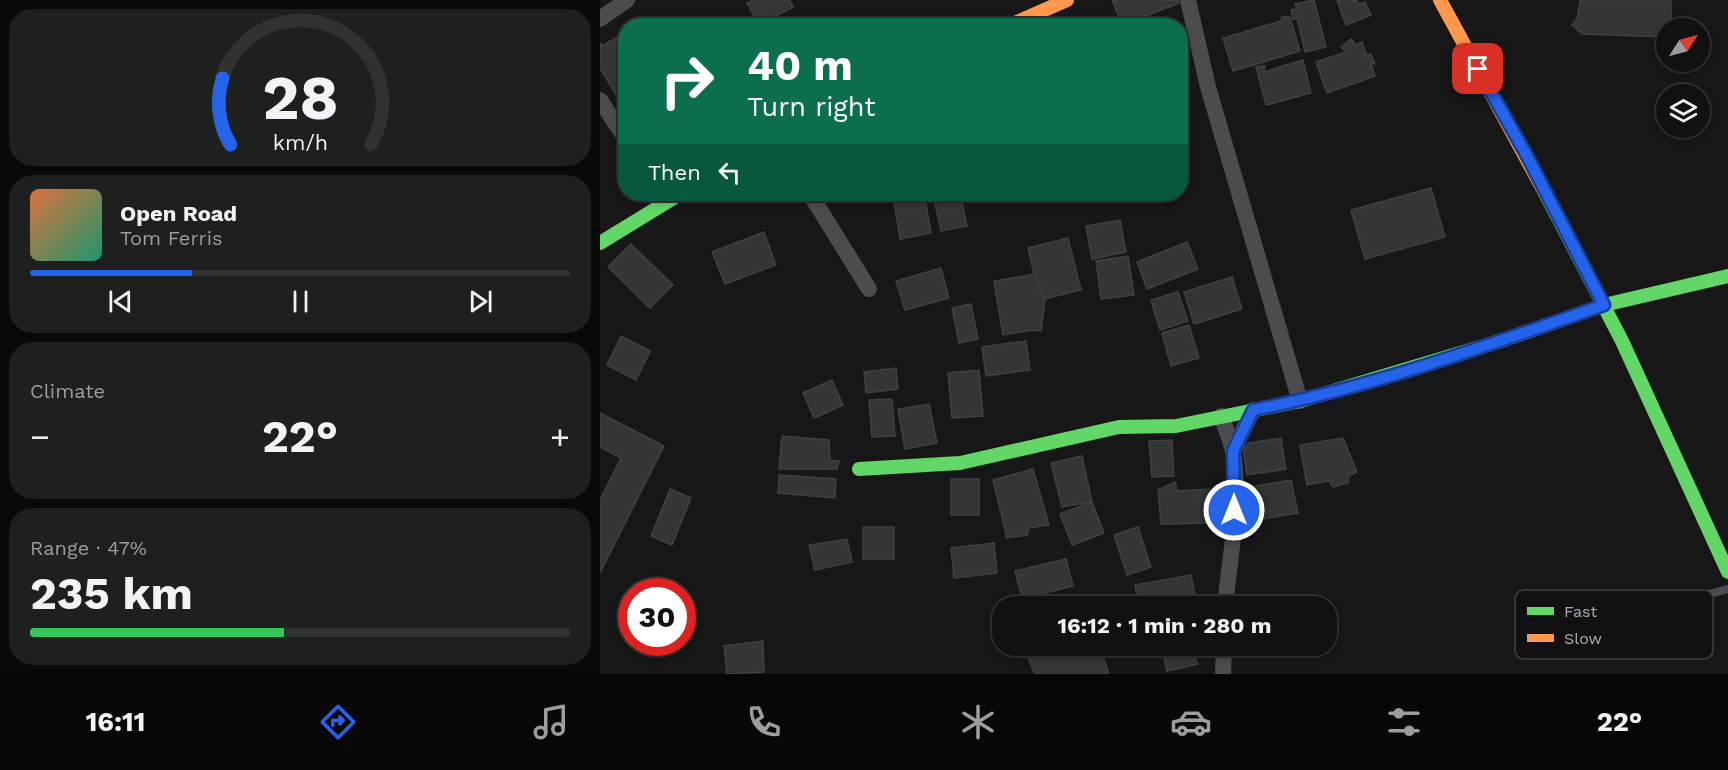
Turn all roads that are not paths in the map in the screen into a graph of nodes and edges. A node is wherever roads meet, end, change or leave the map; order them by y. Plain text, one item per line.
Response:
1 (627, 0) edge
2 (1067, 0) edge
3 (1188, 0) edge
4 (1440, 0) edge
5 (1026, 18) edge
6 (600, 19) edge
7 (600, 100) edge
8 (618, 126) edge
9 (662, 201) edge
10 (814, 201) edge
11 (600, 243) edge
12 (1728, 276) edge
13 (869, 289) dead end
14 (1604, 305) junction
15 (1300, 401) junction
16 (1253, 410) junction
17 (1221, 416) junction
18 (1233, 451) junction
19 (859, 469) dead end
20 (1728, 572) edge
21 (1728, 589) edge
22 (1713, 593) edge
23 (1226, 596) edge
24 (1224, 656) edge
25 (1223, 674) edge

1 - 6 street
2 - 5 main road
3 - 15 street
4 - 14 main road
7 - 8 street
9 - 11 main road
10 - 13 street
12 - 14 main road
14 - 15 main road
14 - 20 main road
15 - 16 main road
16 - 17 main road
16 - 18 street
17 - 18 street
17 - 19 main road
18 - 23 street
21 - 22 lane
24 - 25 street

